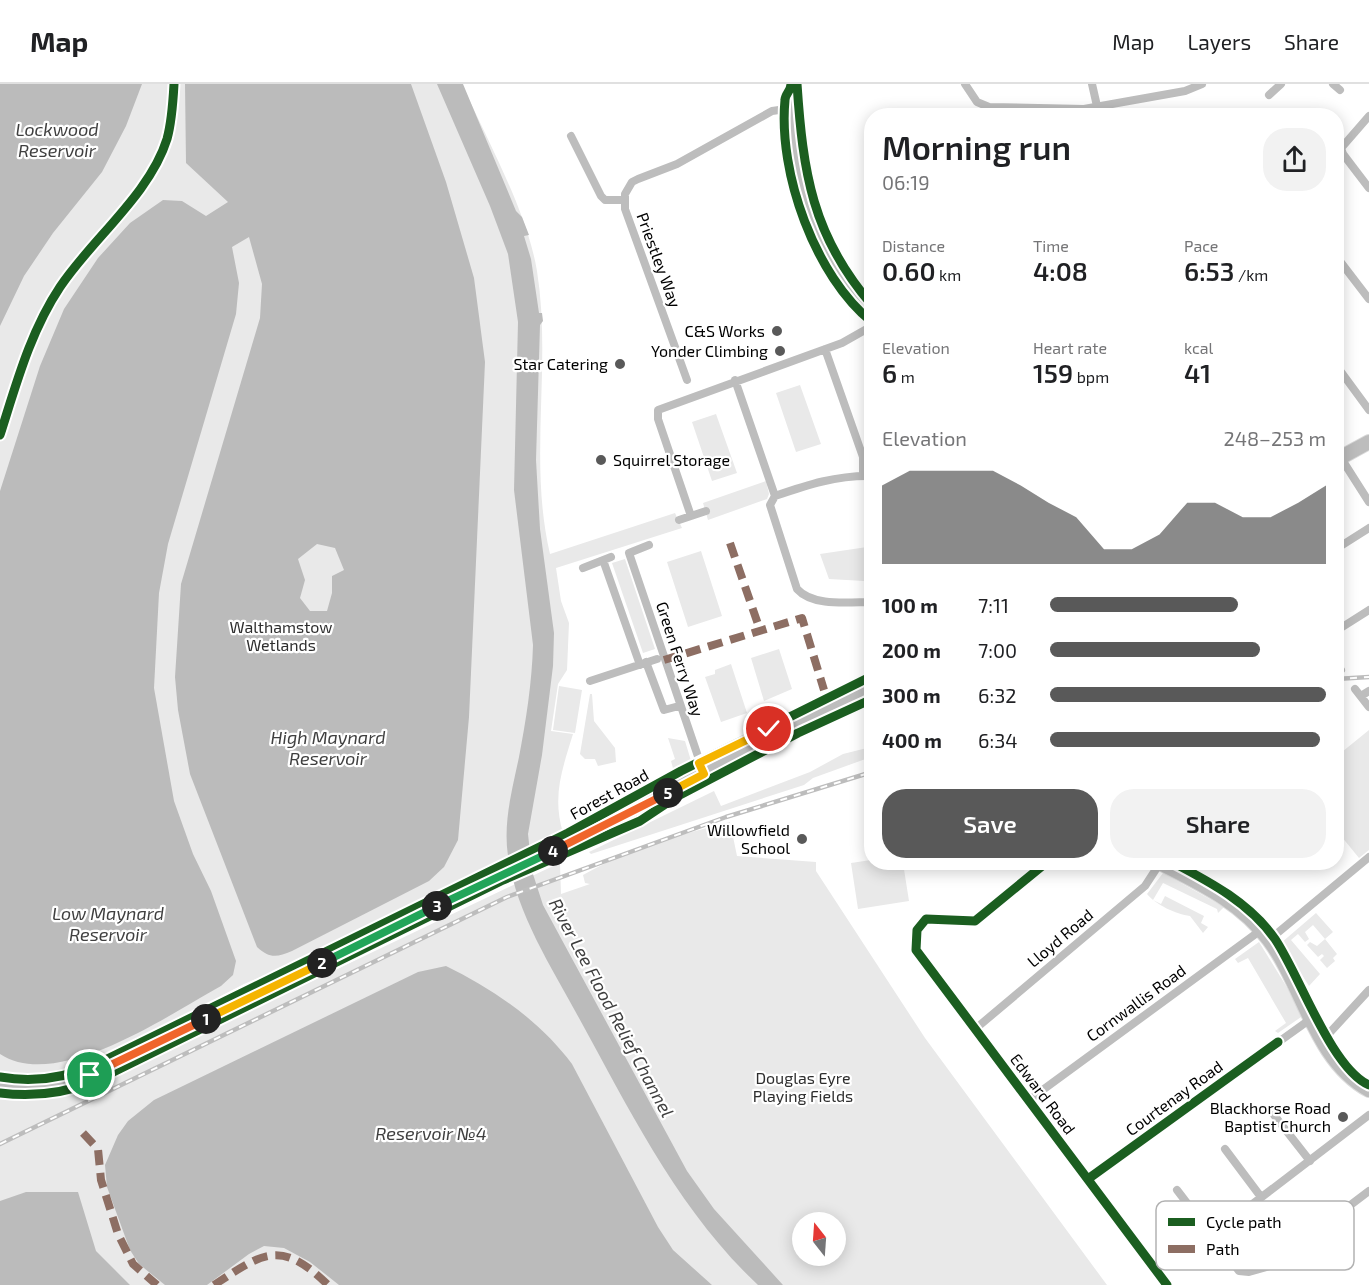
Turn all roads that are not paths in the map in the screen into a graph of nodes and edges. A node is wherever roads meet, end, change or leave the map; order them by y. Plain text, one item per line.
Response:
1 (791, 84) edge
2 (965, 84) edge
3 (1092, 84) edge
4 (1281, 84) edge
5 (1199, 85) edge
6 (1269, 95) dead end
7 (1097, 106) junction
8 (793, 108) junction
9 (1026, 108) edge
10 (1074, 108) edge
11 (1369, 116) edge
12 (571, 136) dead end
13 (1344, 145) edge
14 (1344, 155) edge
15 (1369, 188) edge
16 (624, 200) junction
17 (1344, 266) edge
18 (1369, 299) edge
19 (864, 306) edge
20 (864, 330) edge
21 (825, 349) junction
22 (1344, 376) edge
23 (687, 380) dead end
24 (735, 380) junction
25 (1369, 410) edge
26 (1369, 442) edge
27 (1344, 456) edge
28 (864, 465) edge
29 (1344, 466) edge
30 (864, 476) edge
31 (775, 496) junction
32 (1369, 502) edge
33 (706, 510) dead end
34 (691, 516) junction
35 (679, 520) dead end
36 (1369, 528) edge
37 (1344, 544) edge
38 (649, 545) dead end
39 (583, 568) dead end
40 (864, 602) edge
41 (1369, 610) edge
42 (1344, 626) edge
43 (657, 659) dead end
44 (643, 664) junction
45 (590, 681) dead end
46 (864, 691) edge
47 (1362, 692) edge
48 (679, 706) junction
49 (1369, 707) edge
50 (704, 774) junction
51 (1369, 857) edge
52 (1037, 870) edge
53 (1155, 870) edge
54 (1172, 870) edge
55 (1265, 935) junction
56 (1369, 990) edge
57 (1312, 1018) junction
58 (974, 1030) junction
59 (1323, 1040) junction
60 (0, 1086) edge
61 (1369, 1090) edge
62 (1029, 1100) junction
63 (1274, 1115) dead end
64 (1369, 1115) edge
65 (1225, 1149) dead end
66 (1310, 1161) junction
67 (1088, 1179) junction
68 (1177, 1190) dead end
69 (1369, 1191) edge
70 (1261, 1197) junction
71 (1186, 1201) edge
72 (1256, 1201) edge
73 (1354, 1202) edge
74 (1238, 1270) edge
75 (1256, 1270) edge
76 (1167, 1285) edge

1 - 8 main road
2 - 9 street
3 - 7 street
4 - 6 street
5 - 7 street
7 - 10 street
8 - 16 street, Priestley Way
8 - 19 main road
11 - 13 street
12 - 16 street
14 - 15 street
16 - 23 street, Priestley Way
17 - 18 street
20 - 21 street
21 - 24 street
21 - 28 street
22 - 25 street
24 - 31 street
24 - 34 street
26 - 27 main road
29 - 32 street
30 - 31 street
31 - 40 street
33 - 34 street
34 - 35 street
36 - 37 street
38 - 48 street, Green Ferry Way
39 - 44 street
41 - 42 street
43 - 44 street
44 - 45 street
44 - 48 street
46 - 50 main road, Forest Road
47 - 49 street
48 - 50 street, Green Ferry Way
50 - 60 main road, Forest Road
51 - 55 street, Cornwallis Road
52 - 58 street, Edward Road
53 - 58 street, Lloyd Road
54 - 55 main road
55 - 57 main road
55 - 62 street, Cornwallis Road
56 - 59 street
57 - 59 main road
57 - 67 street, Courtenay Road
58 - 62 street, Edward Road
59 - 61 main road
62 - 67 street, Edward Road
63 - 66 street
64 - 66 street
65 - 70 street
66 - 70 street
67 - 76 street, Edward Road
68 - 71 street
69 - 73 street
70 - 72 street
74 - 75 street

